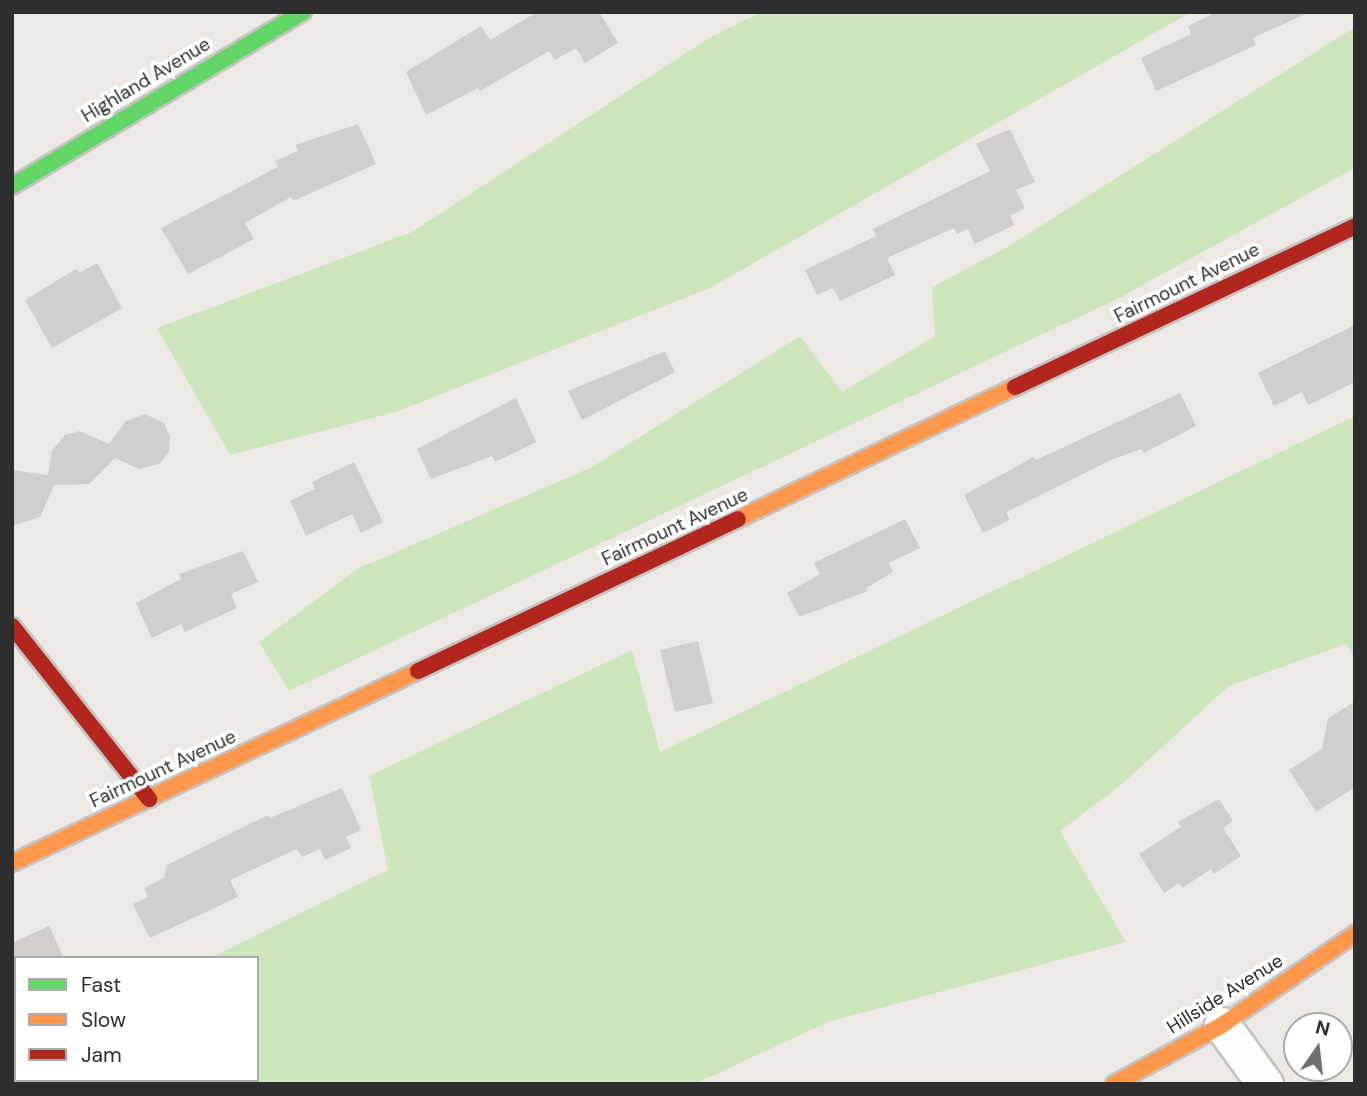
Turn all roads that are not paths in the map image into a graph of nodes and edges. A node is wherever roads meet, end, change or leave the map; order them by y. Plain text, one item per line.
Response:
1 (303, 12) edge
2 (12, 186) edge
3 (1355, 226) edge
4 (12, 626) edge
5 (149, 799) junction
6 (12, 863) edge
7 (1355, 934) edge
8 (1222, 1025) junction
9 (1114, 1084) edge
10 (1265, 1084) edge

1 - 2 main road, Highland Avenue
3 - 5 main road, Fairmount Avenue
4 - 5 main road
5 - 6 main road, Fairmount Avenue
7 - 8 main road, Hillside Avenue
8 - 9 main road, Hillside Avenue
8 - 10 street

